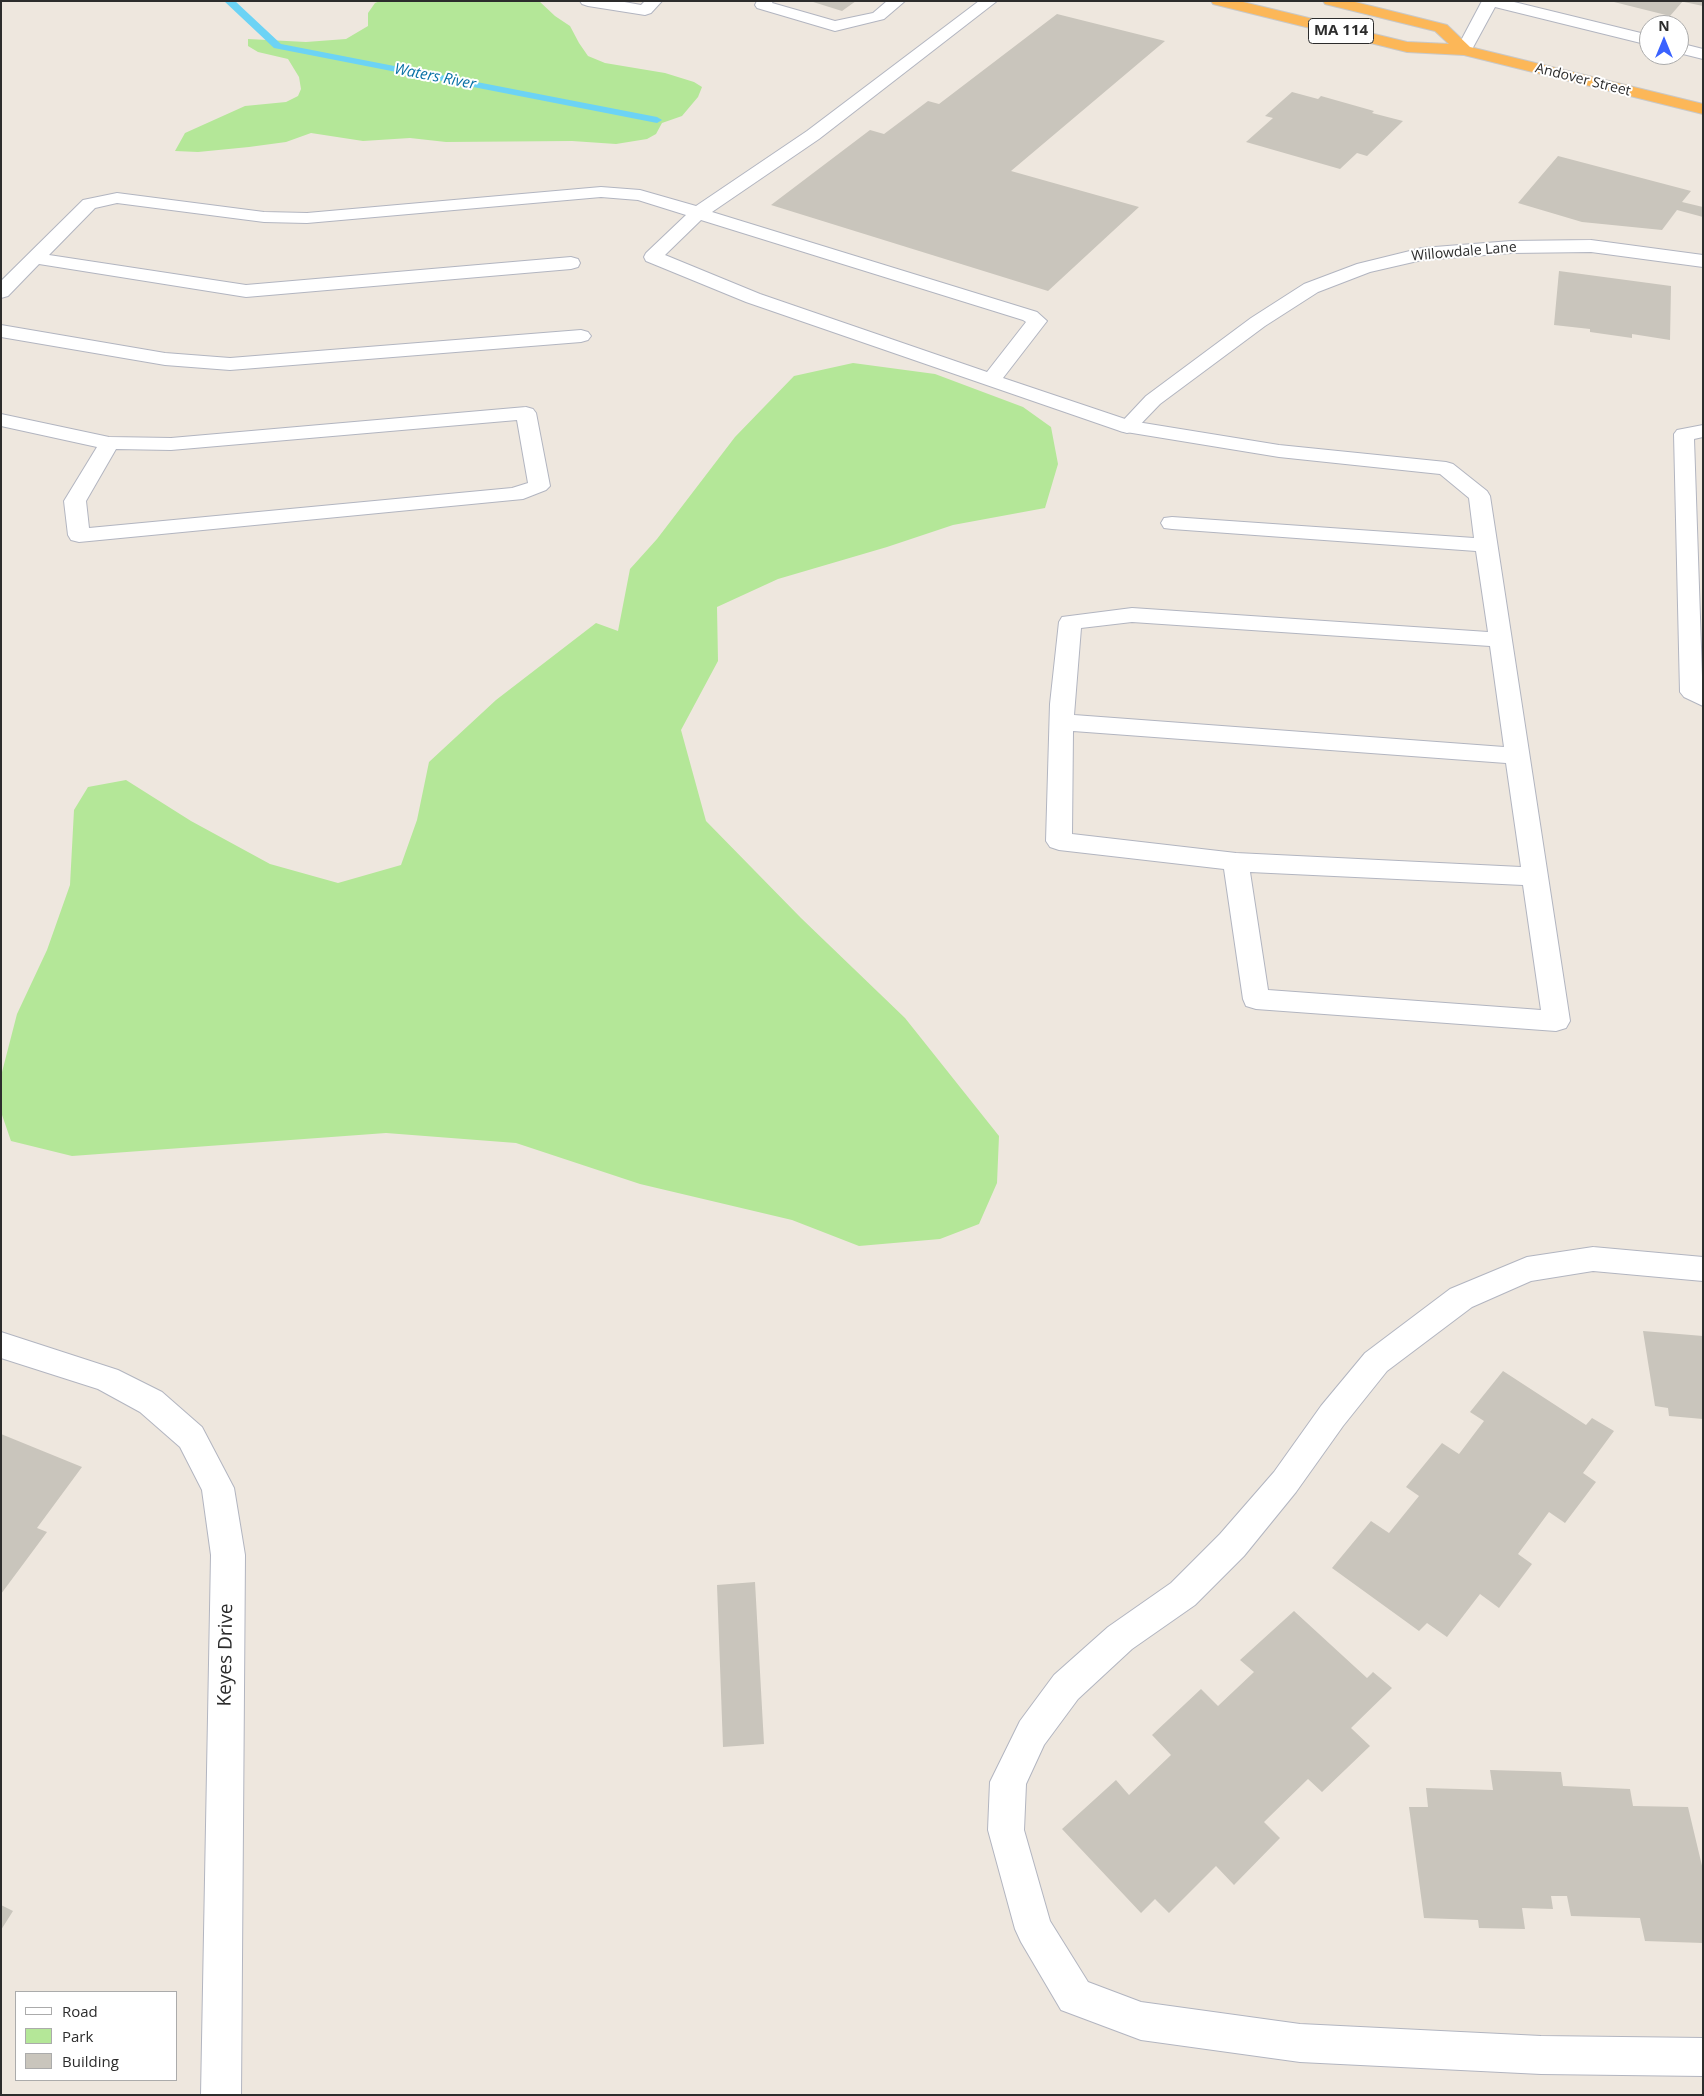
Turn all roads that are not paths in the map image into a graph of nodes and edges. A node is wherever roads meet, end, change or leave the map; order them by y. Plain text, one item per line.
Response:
1 (588, 1) edge
2 (654, 1) edge
3 (765, 1) edge
4 (897, 1) edge
5 (989, 1) edge
6 (1219, 1) edge
7 (1331, 1) edge
8 (1639, 38) edge
9 (1464, 50) junction
10 (1689, 50) edge
11 (1703, 54) edge
12 (1703, 110) edge
13 (698, 213) junction
14 (35, 258) junction
15 (1703, 261) edge
16 (571, 263) dead end
17 (1, 292) edge
18 (1, 331) edge
19 (582, 336) dead end
20 (991, 380) junction
21 (1, 420) edge
22 (1127, 427) junction
23 (1703, 431) edge
24 (109, 443) junction
25 (1172, 523) dead end
26 (1486, 544) junction
27 (1500, 640) junction
28 (1703, 698) edge
29 (1061, 722) junction
30 (1517, 756) junction
31 (1236, 862) junction
32 (1534, 877) junction
33 (1703, 1270) edge
34 (1, 1345) edge
35 (1703, 2057) edge
36 (221, 2095) edge

1 - 2 street
3 - 4 street
5 - 13 street
6 - 9 highway, Andover Street / MA 114
7 - 9 highway, Andover Street / MA 114
8 - 9 street
9 - 12 highway, Andover Street / MA 114
10 - 11 street
13 - 14 street
13 - 20 street
13 - 20 street
14 - 16 street
14 - 17 street
15 - 22 street, Willowdale Lane
18 - 19 street
20 - 22 street
21 - 24 street
22 - 26 street
23 - 28 street
24 - 24 street
25 - 26 street
26 - 27 street
27 - 29 street
27 - 30 street
29 - 30 street
29 - 31 street
30 - 32 street
31 - 32 street
31 - 32 street
33 - 35 street
34 - 36 street, Keyes Drive

